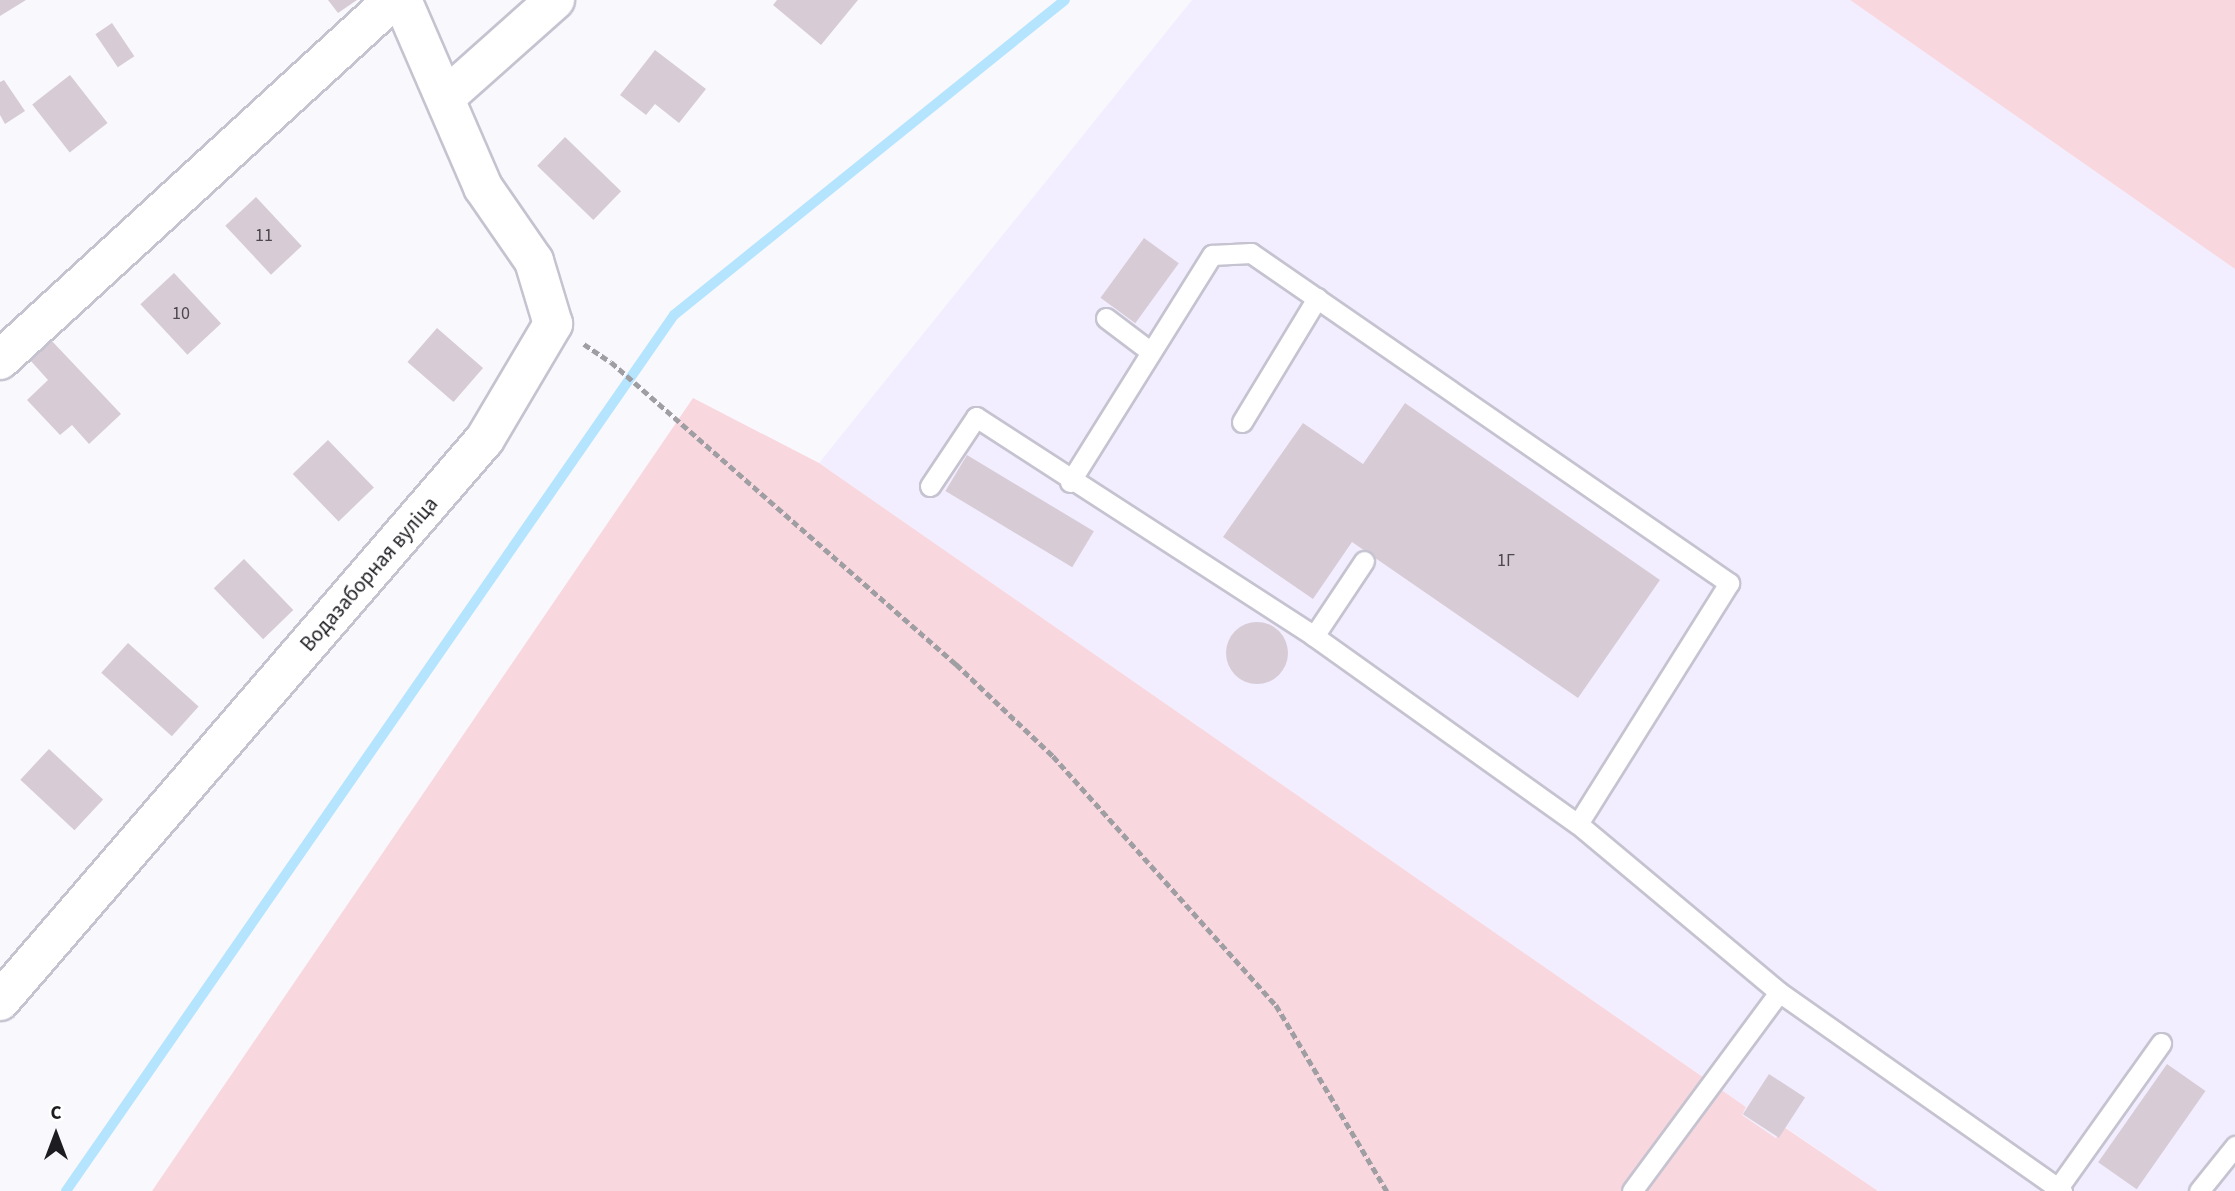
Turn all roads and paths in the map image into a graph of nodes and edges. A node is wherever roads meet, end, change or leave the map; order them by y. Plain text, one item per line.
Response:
1 (393, 0) edge
2 (402, 0) edge
3 (555, 0) edge
4 (446, 97) junction
5 (1317, 298) junction
6 (1106, 318) dead end
7 (1151, 352) junction
8 (0, 360) edge
9 (611, 362) dead end
10 (1242, 422) dead end
11 (1070, 482) junction
12 (930, 485) dead end
13 (1364, 561) dead end
14 (1314, 636) junction
15 (1578, 824) junction
16 (1779, 992) junction
17 (0, 1001) edge
18 (2161, 1043) dead end
19 (2235, 1146) edge
20 (2060, 1189) edge
21 (1387, 1191) edge
22 (1632, 1191) edge
23 (2199, 1191) edge

1 - 8 street
2 - 4 street, Водазаборная вуліца
3 - 4 street
4 - 17 street, Водазаборная вуліца
5 - 7 lane
5 - 10 lane
5 - 15 lane
6 - 7 lane
7 - 11 lane
9 - 21 path
11 - 12 lane
11 - 14 lane
13 - 14 lane
14 - 15 lane
15 - 16 lane
16 - 20 lane
16 - 22 lane
18 - 20 lane
19 - 23 lane

